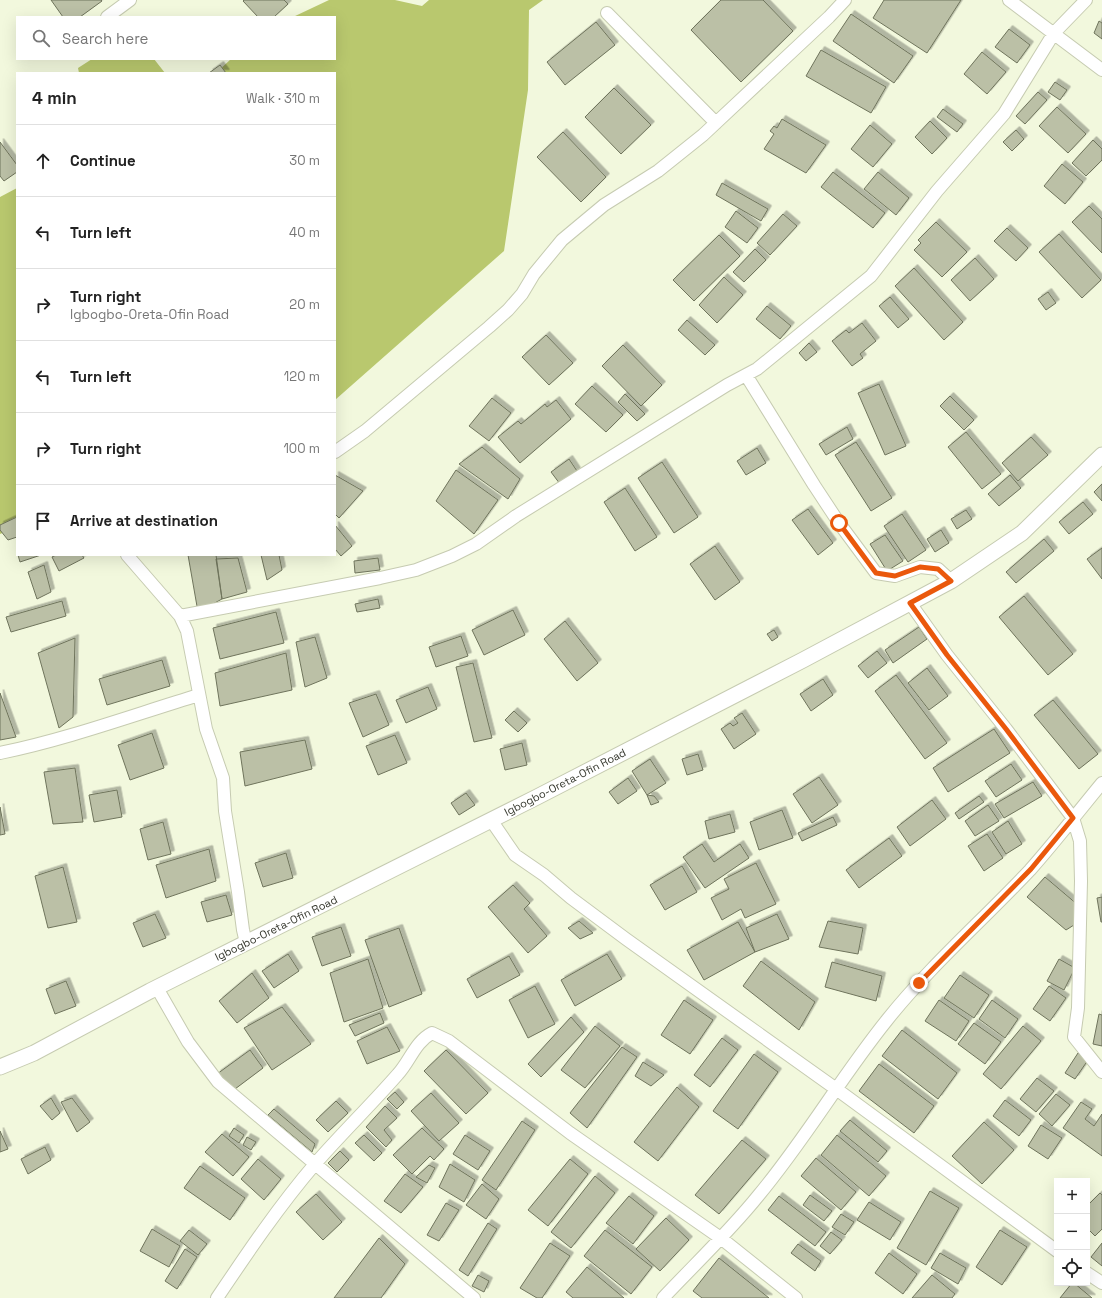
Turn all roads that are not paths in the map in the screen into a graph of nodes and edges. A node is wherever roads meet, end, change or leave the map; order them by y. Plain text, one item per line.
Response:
1 (130, 0) edge
2 (845, 0) edge
3 (1009, 0) edge
4 (1086, 0) edge
5 (607, 13) dead end
6 (108, 16) edge
7 (1054, 33) junction
8 (1102, 70) edge
9 (716, 123) junction
10 (746, 374) junction
11 (336, 451) edge
12 (1102, 455) edge
13 (128, 556) edge
14 (951, 581) junction
15 (910, 603) junction
16 (180, 616) junction
17 (199, 695) junction
18 (0, 753) edge
19 (1102, 783) edge
20 (1073, 818) junction
21 (491, 820) junction
22 (246, 943) junction
23 (157, 988) junction
24 (0, 1067) edge
25 (1102, 1072) edge
26 (836, 1089) junction
27 (315, 1164) junction
28 (722, 1239) junction
29 (1056, 1250) edge
30 (1090, 1274) edge
31 (1102, 1284) edge
32 (217, 1298) edge
33 (474, 1298) edge
34 (663, 1298) edge
35 (796, 1298) edge

1 - 6 street
2 - 9 street
3 - 7 street
4 - 7 street
5 - 9 street
7 - 8 street
7 - 10 street
9 - 11 street
10 - 14 street
10 - 16 street
12 - 14 street, Igbogbo-Oreta-Ofin Road
13 - 16 street
14 - 15 street, Igbogbo-Oreta-Ofin Road
15 - 20 street
15 - 21 street, Igbogbo-Oreta-Ofin Road
16 - 17 street
17 - 18 street
17 - 22 street
19 - 20 street
20 - 25 street
20 - 26 street
21 - 22 street, Igbogbo-Oreta-Ofin Road
21 - 26 street
22 - 23 street, Igbogbo-Oreta-Ofin Road
23 - 24 street, Igbogbo-Oreta-Ofin Road
23 - 27 street
26 - 28 street
26 - 29 street
27 - 28 street
27 - 32 street
27 - 33 street
28 - 34 street
28 - 35 street
30 - 31 street

